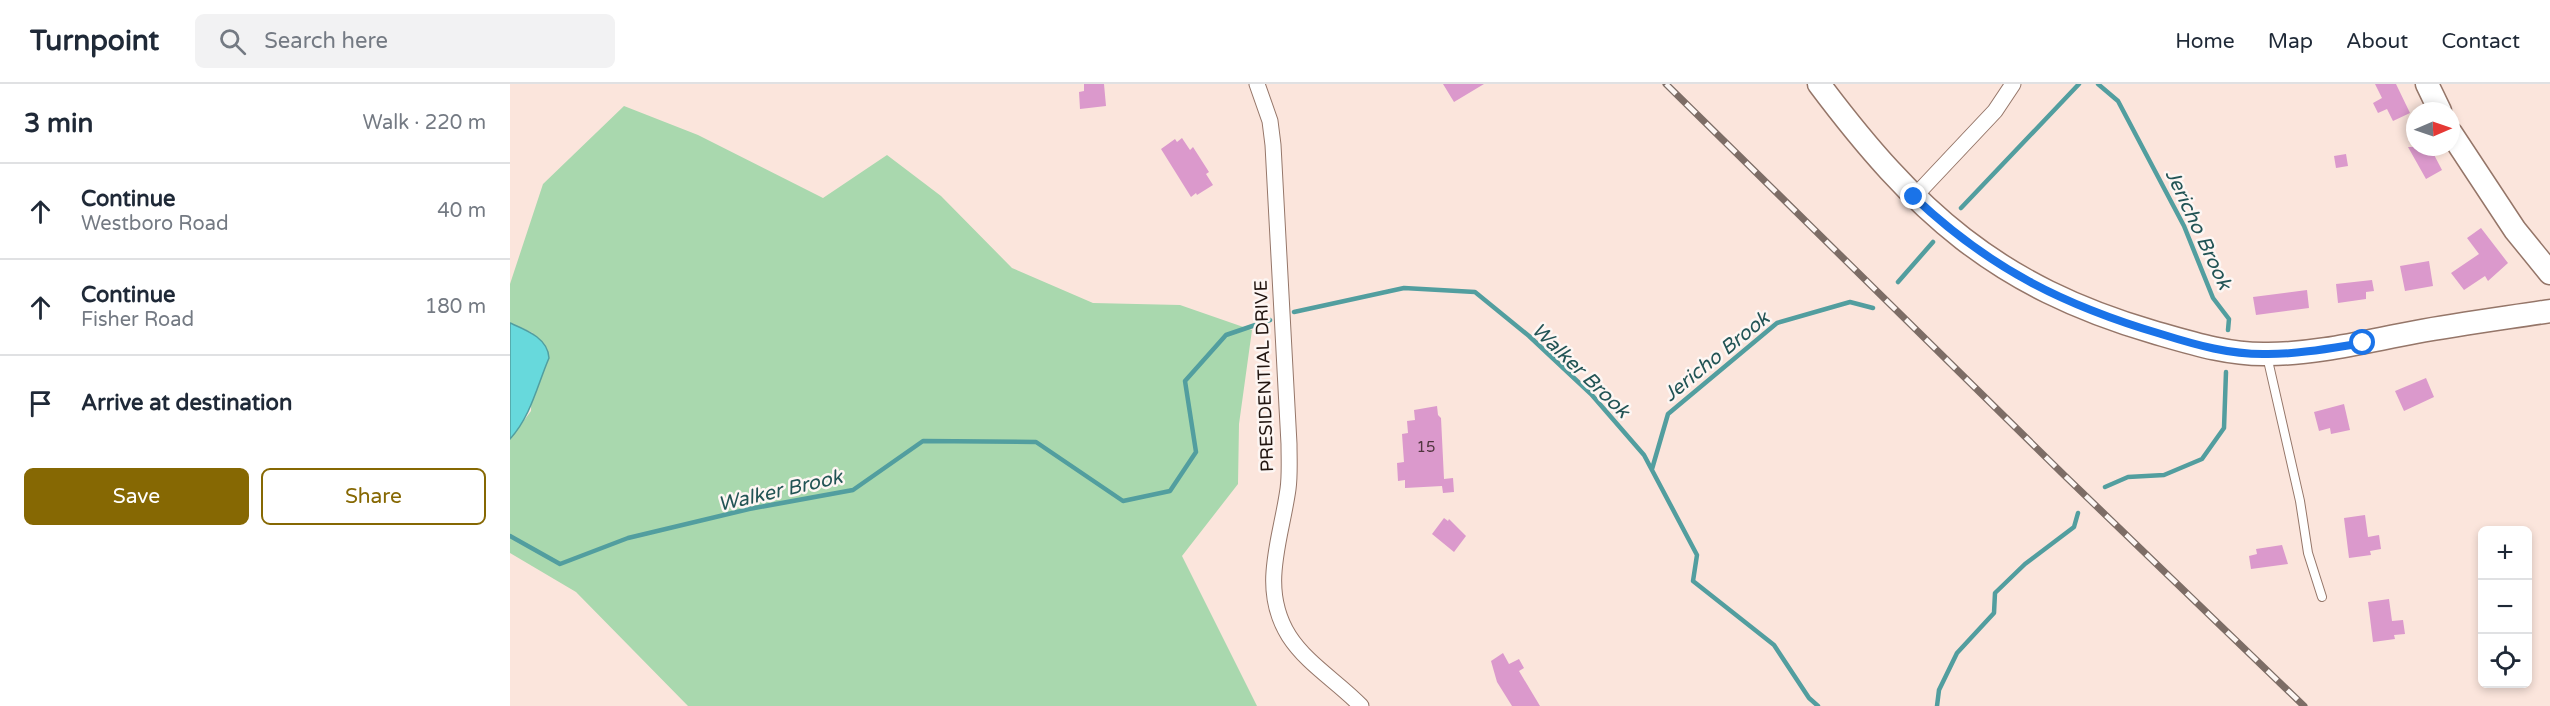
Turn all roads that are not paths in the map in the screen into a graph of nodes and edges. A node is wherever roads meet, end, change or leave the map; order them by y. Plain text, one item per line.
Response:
1 (1257, 84) edge
2 (1819, 84) edge
3 (2013, 84) edge
4 (2427, 84) edge
5 (2436, 102) edge
6 (2460, 147) edge
7 (1914, 197) junction
8 (2550, 273) edge
9 (2550, 311) edge
10 (2266, 354) junction
11 (2322, 597) dead end
12 (1361, 706) edge

1 - 12 street, PRESIDENTIAL DRIVE
2 - 7 street
3 - 7 street
4 - 5 street
6 - 8 street
7 - 10 street
9 - 10 street
10 - 11 lane

